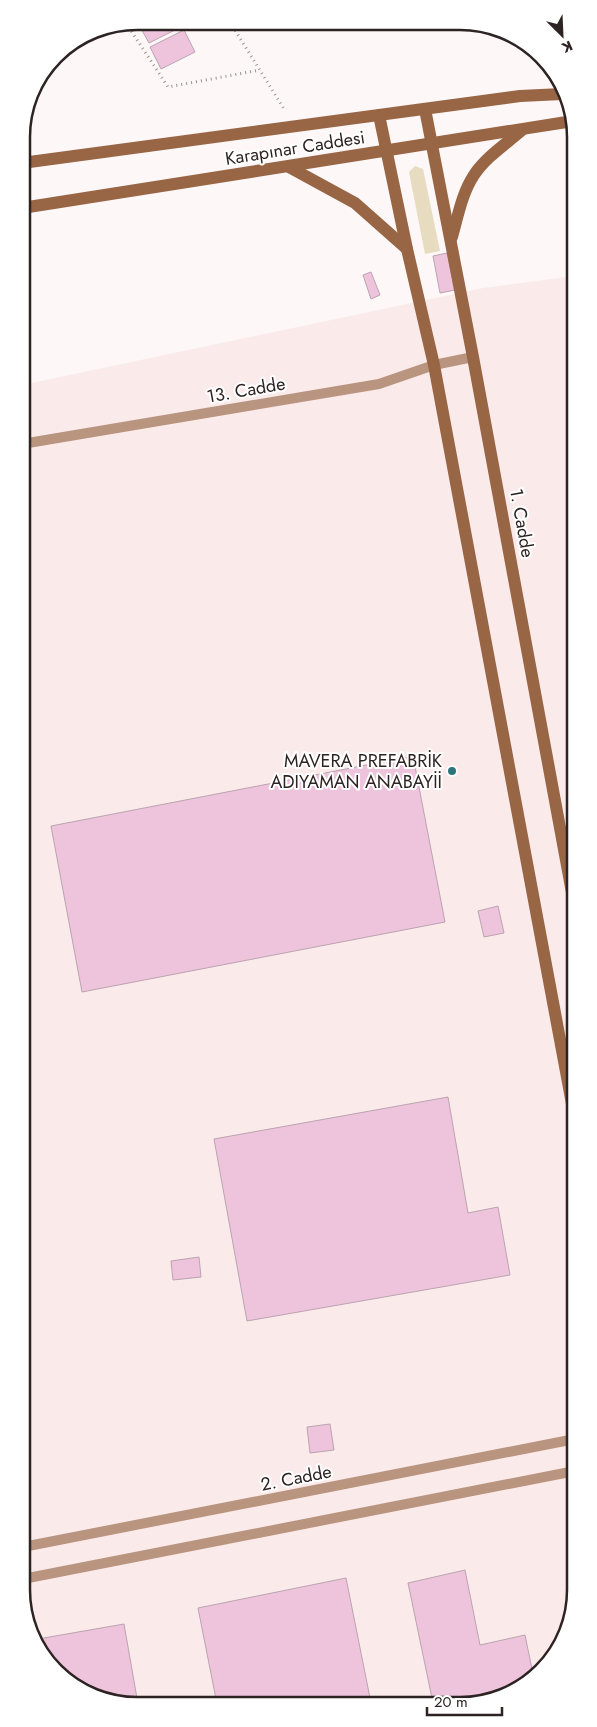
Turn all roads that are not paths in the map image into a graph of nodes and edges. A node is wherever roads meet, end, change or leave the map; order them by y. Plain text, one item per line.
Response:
1 (558, 94) edge
2 (425, 109) junction
3 (380, 115) junction
4 (566, 122) edge
5 (522, 130) junction
6 (432, 144) junction
7 (387, 151) junction
8 (30, 162) edge
9 (289, 167) junction
10 (30, 207) edge
11 (451, 239) junction
12 (406, 249) junction
13 (473, 357) junction
14 (434, 365) junction
15 (30, 443) edge
16 (567, 870) edge
17 (567, 1077) edge
18 (567, 1441) edge
19 (567, 1473) edge
20 (30, 1546) edge
21 (30, 1578) edge

1 - 2 street, Karapınar Caddesi
2 - 3 street, Karapınar Caddesi
2 - 6 street, 1. Cadde
3 - 7 street
3 - 8 street, Karapınar Caddesi
4 - 5 street, Karapınar Caddesi
5 - 6 street, Karapınar Caddesi
5 - 11 street
6 - 7 street, Karapınar Caddesi
6 - 11 street, 1. Cadde
7 - 9 street, Karapınar Caddesi
7 - 12 street
9 - 10 street, Karapınar Caddesi
9 - 12 street
11 - 13 street, 1. Cadde
12 - 14 street
13 - 14 lane, 13. Cadde
13 - 16 street, 1. Cadde
14 - 15 lane, 13. Cadde
14 - 17 street
18 - 20 lane, 2. Cadde
19 - 21 lane

